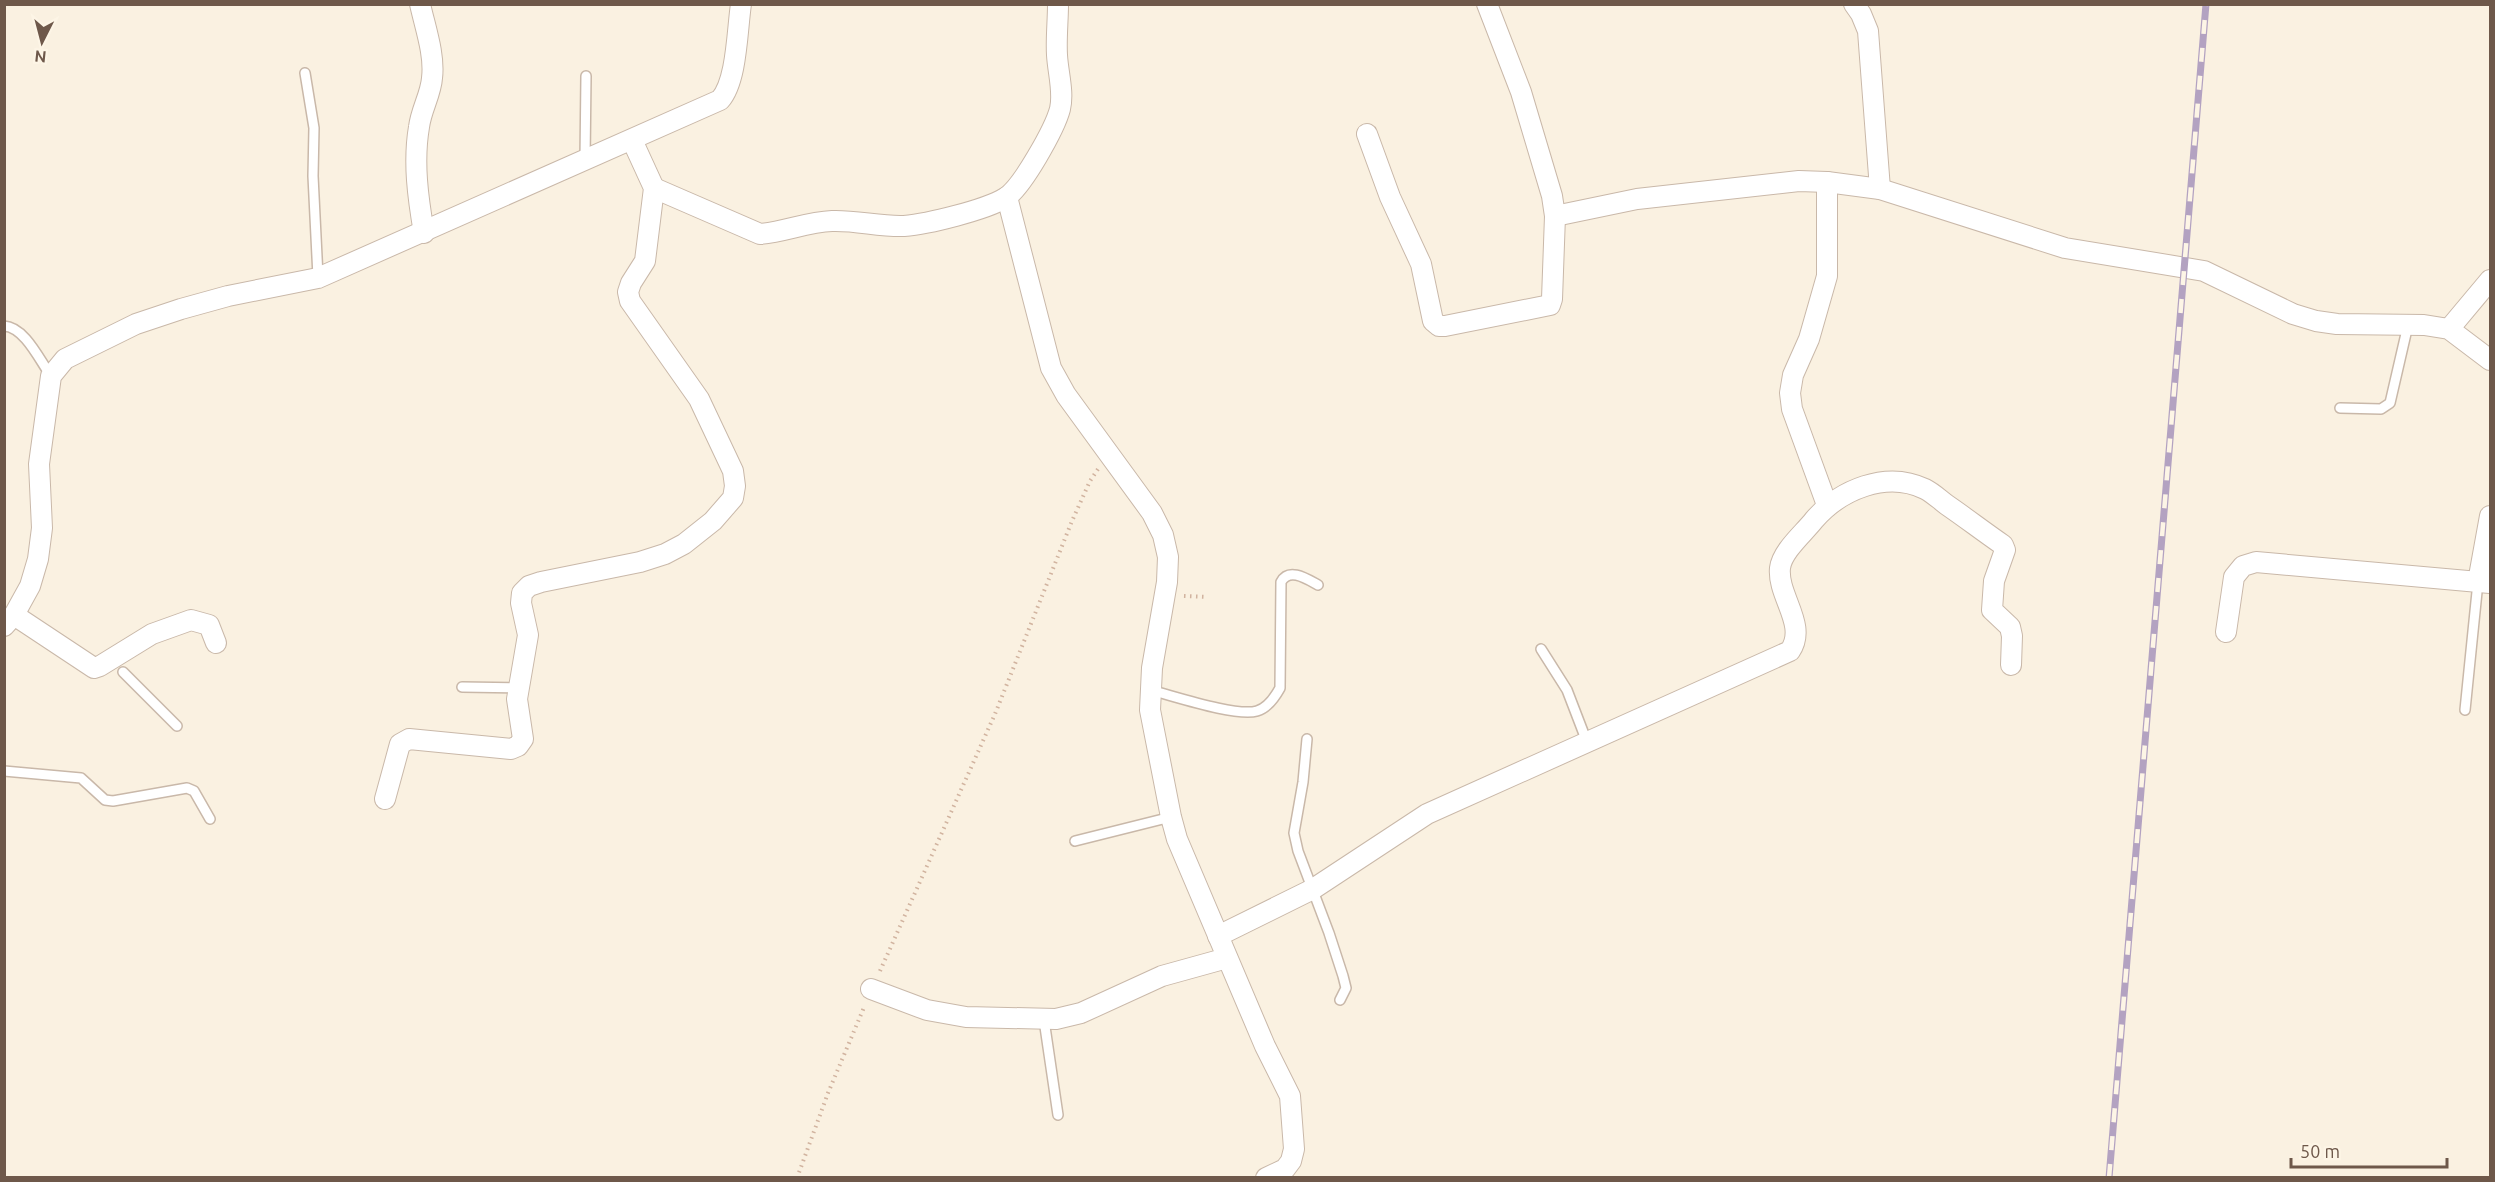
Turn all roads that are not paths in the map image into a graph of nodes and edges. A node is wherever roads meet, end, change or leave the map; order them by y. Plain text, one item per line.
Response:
1 (420, 4) edge
2 (741, 4) edge
3 (1058, 4) edge
4 (1487, 4) edge
5 (1854, 4) edge
6 (305, 74) dead end
7 (586, 76) dead end
8 (1366, 134) dead end
9 (632, 140) junction
10 (585, 161) junction
11 (1827, 182) junction
12 (654, 188) junction
13 (1880, 189) junction
14 (1007, 197) junction
15 (1556, 216) junction
16 (424, 233) junction
17 (318, 278) junction
18 (2490, 280) edge
19 (2408, 325) junction
20 (4, 326) edge
21 (2449, 329) junction
22 (2490, 360) edge
23 (51, 376) junction
24 (2340, 408) dead end
25 (1827, 505) junction
26 (2490, 516) edge
27 (2484, 583) edge
28 (1318, 585) dead end
29 (9, 621) edge
30 (2226, 632) dead end
31 (216, 643) dead end
32 (1541, 649) dead end
33 (117, 665) junction
34 (2010, 665) dead end
35 (462, 687) dead end
36 (518, 688) junction
37 (1149, 689) junction
38 (2465, 710) dead end
39 (177, 726) dead end
40 (1306, 739) dead end
41 (1587, 742) junction
42 (4, 771) edge
43 (385, 800) dead end
44 (1171, 817) junction
45 (210, 819) dead end
46 (1075, 841) dead end
47 (1313, 889) junction
48 (1218, 936) junction
49 (1227, 958) junction
50 (871, 989) road end
51 (1340, 1000) dead end
52 (1044, 1020) junction
53 (1059, 1114) dead end
54 (1266, 1178) edge

1 - 16 street
2 - 9 street
3 - 14 street
4 - 15 street
5 - 13 street
6 - 17 lane
7 - 10 lane
8 - 15 street
9 - 10 street
9 - 12 street
10 - 16 street
11 - 13 street
11 - 15 street
11 - 25 street
12 - 14 street
12 - 36 street
13 - 19 street
14 - 37 street
16 - 17 street
17 - 23 street
18 - 21 street
19 - 21 street
19 - 24 lane
20 - 23 lane
21 - 22 street
23 - 29 street
25 - 34 street
25 - 41 street
26 - 27 street
27 - 30 street
27 - 38 lane
28 - 37 lane
29 - 33 street
31 - 33 street
32 - 41 lane
33 - 39 lane
35 - 36 lane
36 - 43 street
37 - 44 street
40 - 47 lane
41 - 47 street
42 - 45 lane
44 - 46 lane
44 - 48 street
47 - 48 street
47 - 51 lane
48 - 49 street
49 - 52 street
49 - 54 street
50 - 52 street
52 - 53 lane

